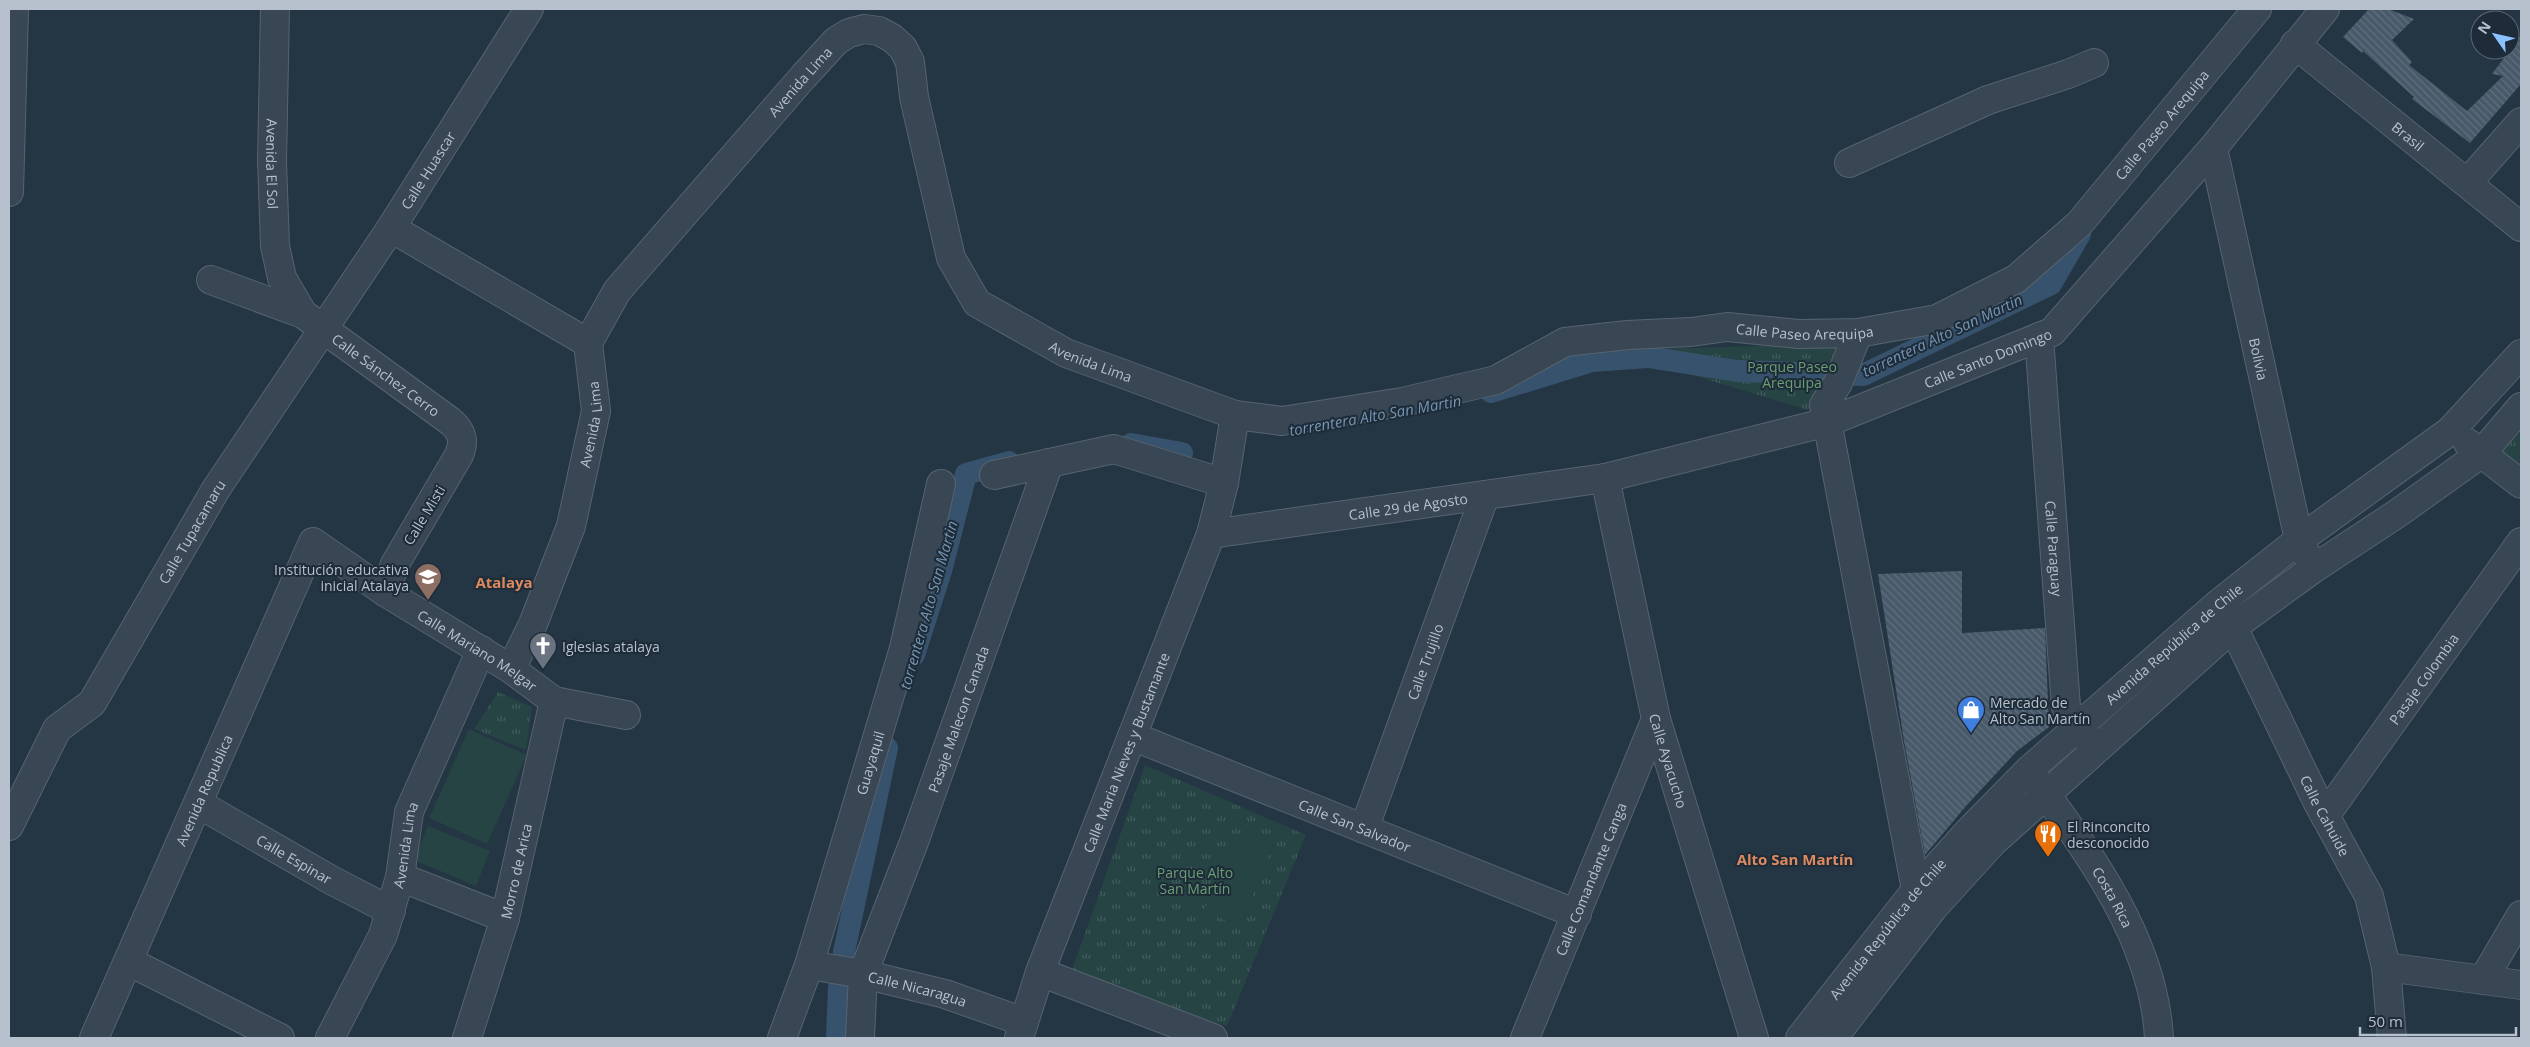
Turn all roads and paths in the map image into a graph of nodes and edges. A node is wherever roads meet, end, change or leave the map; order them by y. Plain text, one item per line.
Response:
1 (14, 9) edge
2 (275, 9) edge
3 (528, 9) edge
4 (2257, 9) edge
5 (2325, 9) edge
6 (2295, 44) junction
7 (2094, 63) dead end
8 (2521, 122) edge
9 (2213, 148) junction
10 (1849, 162) dead end
11 (2468, 182) junction
12 (9, 190) edge
13 (392, 228) junction
14 (2521, 228) edge
15 (211, 280) dead end
16 (313, 321) junction
17 (1858, 333) junction
18 (2039, 337) junction
19 (588, 343) junction
20 (2521, 354) edge
21 (2521, 407) edge
22 (1235, 415) junction
23 (1828, 422) junction
24 (2450, 431) junction
25 (463, 440) joint
26 (2482, 453) junction
27 (1049, 463) junction
28 (994, 474) dead end
29 (1605, 478) junction
30 (1224, 483) junction
31 (941, 484) dead end
32 (2521, 484) edge
33 (1484, 495) junction
34 (1212, 534) junction
35 (2299, 540) junction
36 (313, 542) joint
37 (2521, 542) edge
38 (2313, 569) junction
39 (385, 592) junction
40 (2218, 604) junction
41 (2233, 627) junction
42 (481, 650) junction
43 (511, 669) junction
44 (554, 701) junction
45 (626, 715) dead end
46 (1656, 720) junction
47 (2077, 727) junction
48 (1132, 736) junction
49 (2097, 750) junction
50 (2029, 770) junction
51 (2047, 796) junction
52 (199, 804) junction
53 (2325, 816) junction
54 (9, 826) edge
55 (1364, 829) junction
56 (400, 877) junction
57 (1924, 899) junction
58 (391, 911) junction
59 (1577, 914) junction
60 (2521, 915) edge
61 (505, 918) junction
62 (130, 962) junction
63 (809, 965) junction
64 (2386, 967) junction
65 (1040, 972) junction
66 (863, 974) junction
67 (2483, 980) junction
68 (2521, 985) edge
69 (1021, 1030) edge
70 (94, 1038) edge
71 (280, 1038) edge
72 (330, 1038) edge
73 (467, 1038) edge
74 (782, 1038) edge
75 (860, 1038) edge
76 (1213, 1038) edge
77 (1525, 1038) edge
78 (1754, 1038) edge
79 (1800, 1038) edge
80 (1833, 1038) edge
81 (2159, 1038) edge
82 (2392, 1038) edge

1 - 12 street
2 - 16 street, Avenida El Sol
3 - 13 street, Calle Huascar
4 - 17 street, Calle Paseo Arequipa
5 - 6 street, Calle Santo Domingo
6 - 9 street, Calle Santo Domingo
6 - 11 street, Brasil
7 - 10 street
8 - 11 street
9 - 18 street, Calle Santo Domingo
9 - 35 street, Bolivia
11 - 14 street, Brasil
13 - 16 street, Calle Huascar
13 - 19 street
15 - 16 street
16 - 25 street, Calle Sánchez Cerro
16 - 54 street, Calle Tupacamaru
17 - 22 street, Calle Paseo Arequipa
17 - 23 street
18 - 23 street, Calle Santo Domingo
18 - 47 street, Calle Paraguay
19 - 22 street, Avenida Lima
19 - 43 street, Avenida Lima
20 - 24 street, Avenida República de Chile
21 - 26 street, Avenida República de Chile
22 - 30 street, Calle Maria Nieves y Bustamante
23 - 29 street, Calle Santo Domingo
23 - 57 street
24 - 26 street
24 - 35 street, Avenida República de Chile
25 - 39 street, Calle Misti
26 - 32 street
26 - 38 street, Avenida República de Chile
27 - 28 street
27 - 30 street
27 - 66 street, Pasaje Malecon Canada
29 - 33 street, Calle 29 de Agosto
29 - 46 street, Calle Ayacucho
30 - 34 street, Calle Maria Nieves y Bustamante
31 - 63 street, Guayaquil
33 - 34 street, Calle 29 de Agosto
33 - 55 street, Calle Trujillo
34 - 48 street, Calle Maria Nieves y Bustamante
35 - 38 street, Bolivia
35 - 40 street, Avenida República de Chile
36 - 39 street, Calle Mariano Melgar
36 - 52 street, Avenida Republica
37 - 53 street, Pasaje Colombia
38 - 41 street, Avenida República de Chile
39 - 42 street, Calle Mariano Melgar
40 - 41 street, Calle Cahuide
40 - 47 street, Avenida República de Chile
41 - 49 street, Avenida República de Chile
41 - 53 street, Calle Cahuide
42 - 43 street, Calle Mariano Melgar
42 - 56 street, Avenida Lima
43 - 44 street, Calle Mariano Melgar
44 - 45 street, Calle Mariano Melgar
44 - 61 street, Morro de Arica
46 - 59 street, Calle Comandante Canga
46 - 78 street, Calle Ayacucho
47 - 49 street, Calle Paraguay
47 - 50 street, Avenida República de Chile
48 - 55 street, Calle San Salvador
48 - 65 street, Calle Maria Nieves y Bustamante
49 - 51 street, Avenida República de Chile
50 - 51 street, Costa Rica
50 - 57 street, Avenida República de Chile
51 - 57 street, Avenida República de Chile
51 - 81 street, Costa Rica
52 - 58 street, Calle Espinar
52 - 62 street, Avenida Republica
53 - 64 street, Calle Cahuide
55 - 59 street, Calle San Salvador
56 - 58 street, Avenida Lima
56 - 61 street
57 - 79 street, Avenida República de Chile
57 - 80 street, Avenida República de Chile
58 - 72 street, Avenida Lima
59 - 77 street, Calle Comandante Canga
60 - 67 street
61 - 73 street, Morro de Arica
62 - 70 street, Avenida Republica
62 - 71 street
63 - 66 street, Calle Nicaragua
63 - 74 street, Guayaquil
64 - 67 street
64 - 82 street, Calle Cahuide
65 - 69 street, Calle Maria Nieves y Bustamante
65 - 76 street
66 - 69 street, Calle Nicaragua
66 - 75 street, Pasaje Malecon Canada
67 - 68 street

